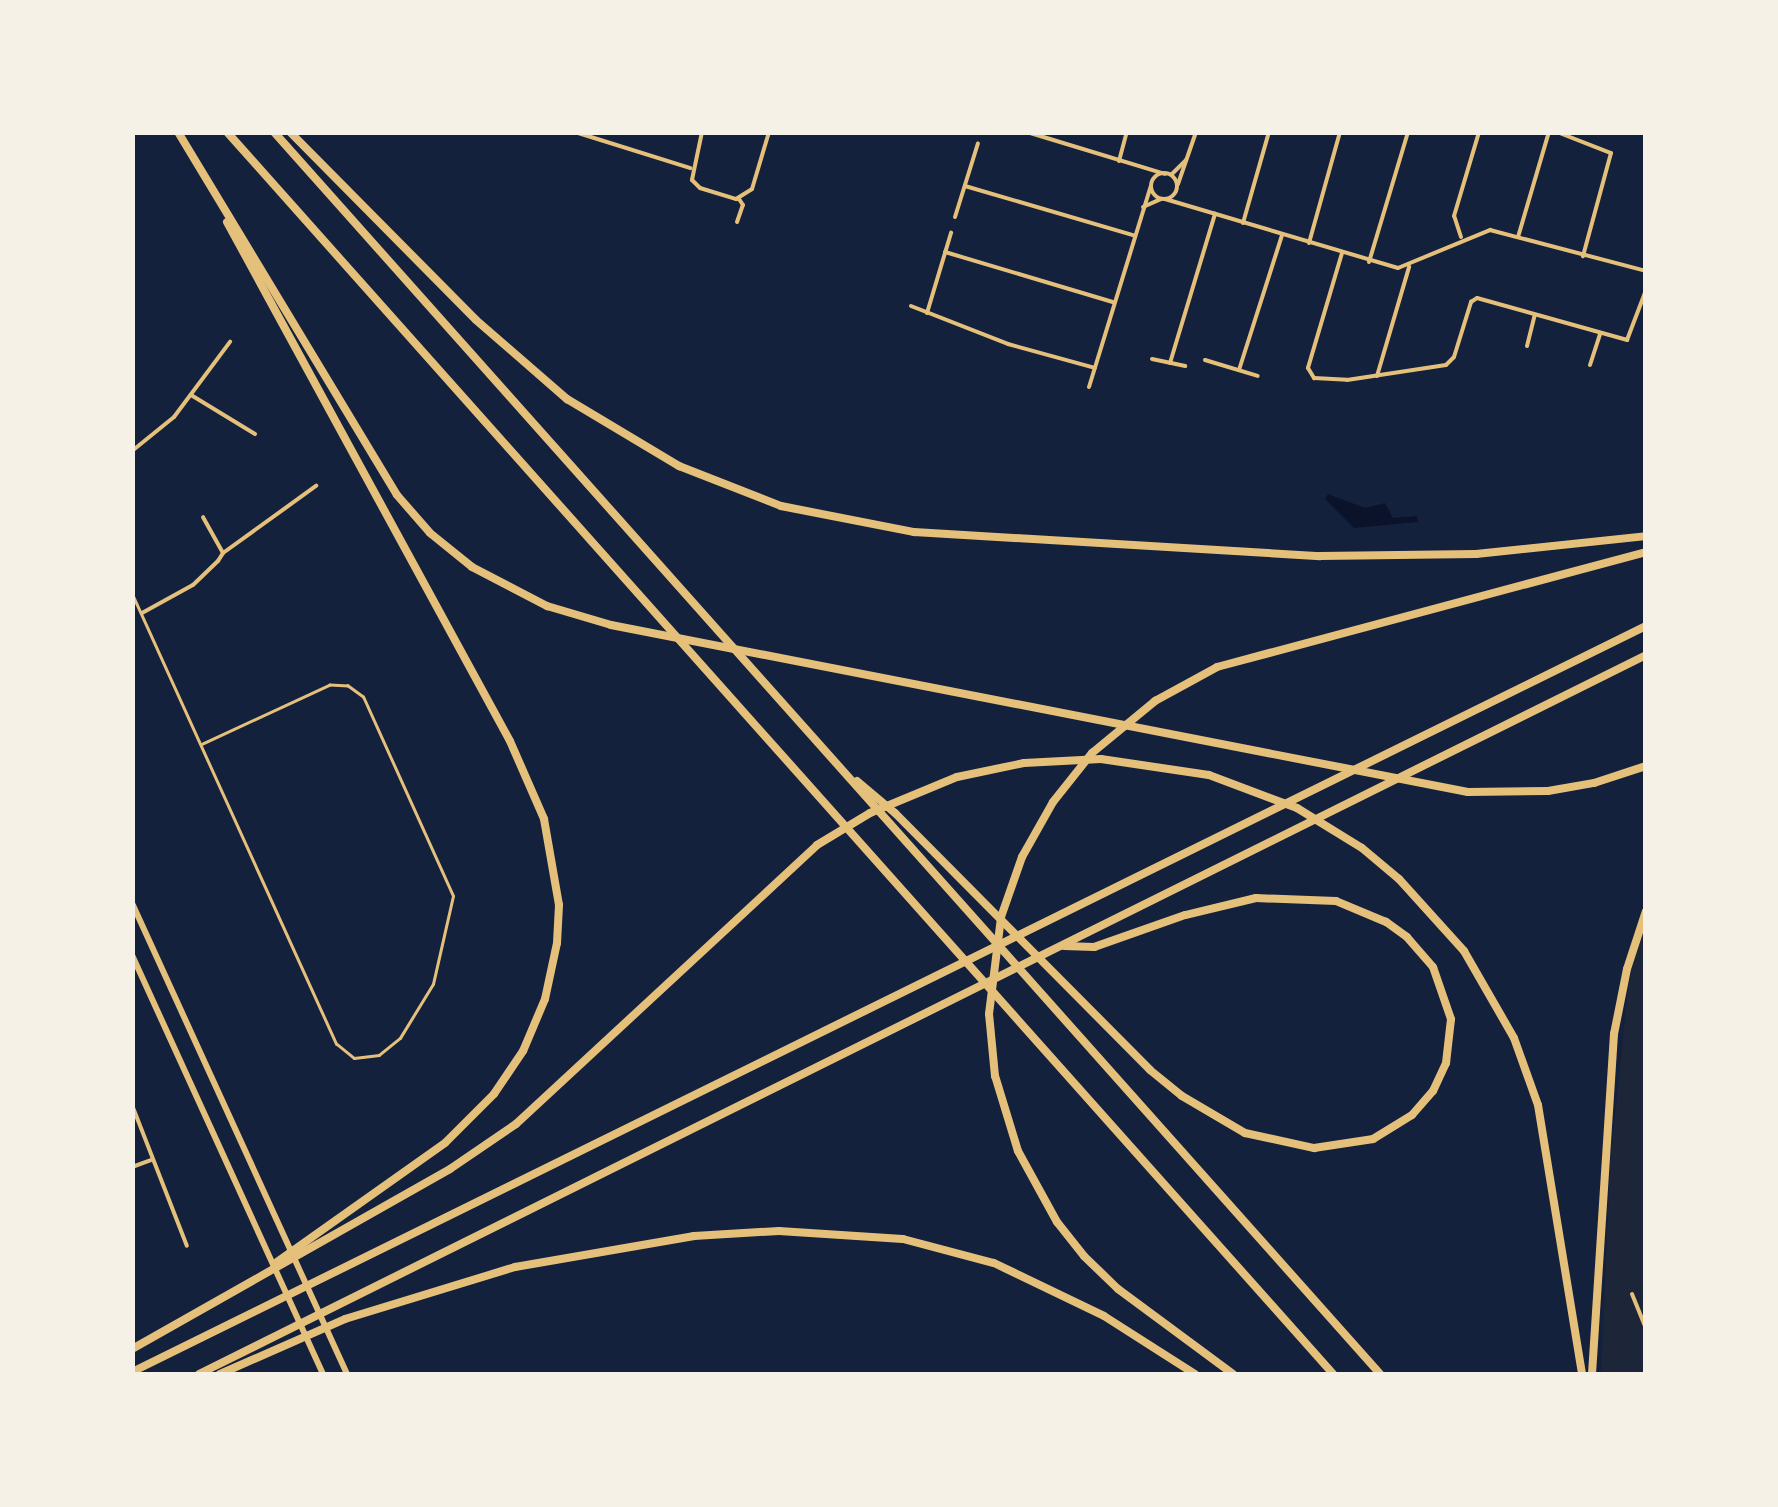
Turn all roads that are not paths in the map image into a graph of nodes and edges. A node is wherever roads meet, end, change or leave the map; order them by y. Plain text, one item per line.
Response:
1 (178, 132) edge
2 (227, 132) edge
3 (274, 132) edge
4 (290, 132) edge
5 (576, 132) edge
6 (702, 132) edge
7 (769, 132) edge
8 (1027, 132) edge
9 (1056, 132) edge
10 (1127, 132) edge
11 (1196, 132) edge
12 (1269, 132) edge
13 (1340, 132) edge
14 (1408, 132) edge
15 (1479, 132) edge
16 (1549, 132) edge
17 (1558, 132) edge
18 (1053, 140) junction
19 (978, 143) dead end
20 (1189, 156) junction
21 (1118, 160) junction
22 (691, 168) junction
23 (1141, 168) junction
24 (1168, 174) junction
25 (1152, 184) junction
26 (965, 186) junction
27 (1177, 188) junction
28 (740, 199) junction
29 (1163, 199) junction
30 (220, 205) junction
31 (1186, 205) junction
32 (1143, 208) junction
33 (1216, 214) junction
34 (956, 217) dead end
35 (738, 222) dead end
36 (1243, 223) junction
37 (951, 233) dead end
38 (1134, 235) junction
39 (1282, 235) junction
40 (1518, 237) junction
41 (1462, 239) junction
42 (1309, 243) junction
43 (945, 252) junction
44 (1342, 254) junction
45 (1583, 256) junction
46 (1369, 262) junction
47 (1409, 267) junction
48 (1646, 272) edge
49 (1646, 290) edge
50 (1114, 302) junction
51 (911, 306) dead end
52 (1643, 308) edge
53 (927, 313) junction
54 (1536, 315) junction
55 (1600, 334) junction
56 (230, 342) dead end
57 (1527, 346) dead end
58 (1152, 360) dead end
59 (1205, 360) dead end
60 (1170, 363) junction
61 (1590, 365) dead end
62 (1185, 366) dead end
63 (1095, 368) junction
64 (1240, 370) junction
65 (1258, 376) dead end
66 (1377, 376) junction
67 (1089, 387) dead end
68 (190, 395) junction
69 (255, 434) dead end
70 (132, 452) edge
71 (316, 486) dead end
72 (203, 518) dead end
73 (1646, 536) edge
74 (1646, 552) edge
75 (223, 553) junction
76 (132, 593) edge
77 (142, 613) junction
78 (1646, 626) edge
79 (1646, 655) edge
80 (203, 744) junction
81 (834, 761) junction
82 (1646, 766) edge
83 (132, 903) edge
84 (1646, 910) edge
85 (1064, 946) junction
86 (132, 955) edge
87 (132, 1106) edge
88 (154, 1159) junction
89 (132, 1167) edge
90 (188, 1246) dead end
91 (251, 1282) junction
92 (1632, 1294) dead end
93 (1646, 1328) edge
94 (132, 1348) edge
95 (322, 1371) edge
96 (132, 1372) edge
97 (199, 1374) edge
98 (220, 1374) edge
99 (347, 1374) edge
100 (1195, 1374) edge
101 (1233, 1374) edge
102 (1332, 1374) edge
103 (1380, 1374) edge
104 (1582, 1374) edge
105 (1592, 1374) edge

1 - 30 highway
2 - 102 highway
3 - 81 highway
4 - 73 highway
5 - 22 street
6 - 22 street
7 - 28 street
8 - 18 street
9 - 18 street
10 - 21 street
11 - 20 street
12 - 36 street
13 - 42 street
14 - 46 street
15 - 41 street
16 - 40 street
17 - 45 street
18 - 21 street
19 - 26 street
20 - 24 street
20 - 27 street
21 - 23 street
22 - 28 street
23 - 24 street
23 - 25 street
24 - 25 street
24 - 27 street
25 - 29 street
25 - 32 street
26 - 34 street
26 - 38 street
27 - 29 street
27 - 31 street
28 - 35 street
29 - 31 street
29 - 32 street
30 - 82 highway
30 - 91 highway
31 - 33 street
32 - 38 street
33 - 36 street
33 - 60 street
36 - 39 street
37 - 43 street
38 - 50 street
39 - 42 street
39 - 64 street
40 - 41 street
40 - 45 street
41 - 47 street
42 - 44 street
43 - 50 street
43 - 53 street
44 - 46 street
44 - 66 street
45 - 48 street
46 - 47 street
47 - 66 street
49 - 52 street
50 - 63 street
51 - 53 street
52 - 55 street
53 - 63 street
54 - 55 street
54 - 57 street
54 - 66 street
55 - 61 street
56 - 68 street
58 - 60 street
59 - 64 street
60 - 62 street
63 - 67 street
64 - 65 street
68 - 69 street
68 - 70 street
71 - 75 street
72 - 75 street
74 - 101 highway
75 - 77 street
76 - 77 lane
77 - 80 lane
78 - 96 highway
79 - 85 highway
80 - 80 lane
81 - 85 highway
81 - 103 highway
83 - 99 main road
84 - 105 highway
85 - 97 highway
86 - 95 main road
87 - 88 street
88 - 89 street
88 - 90 street
91 - 94 highway
91 - 104 highway
92 - 93 street
98 - 100 highway

